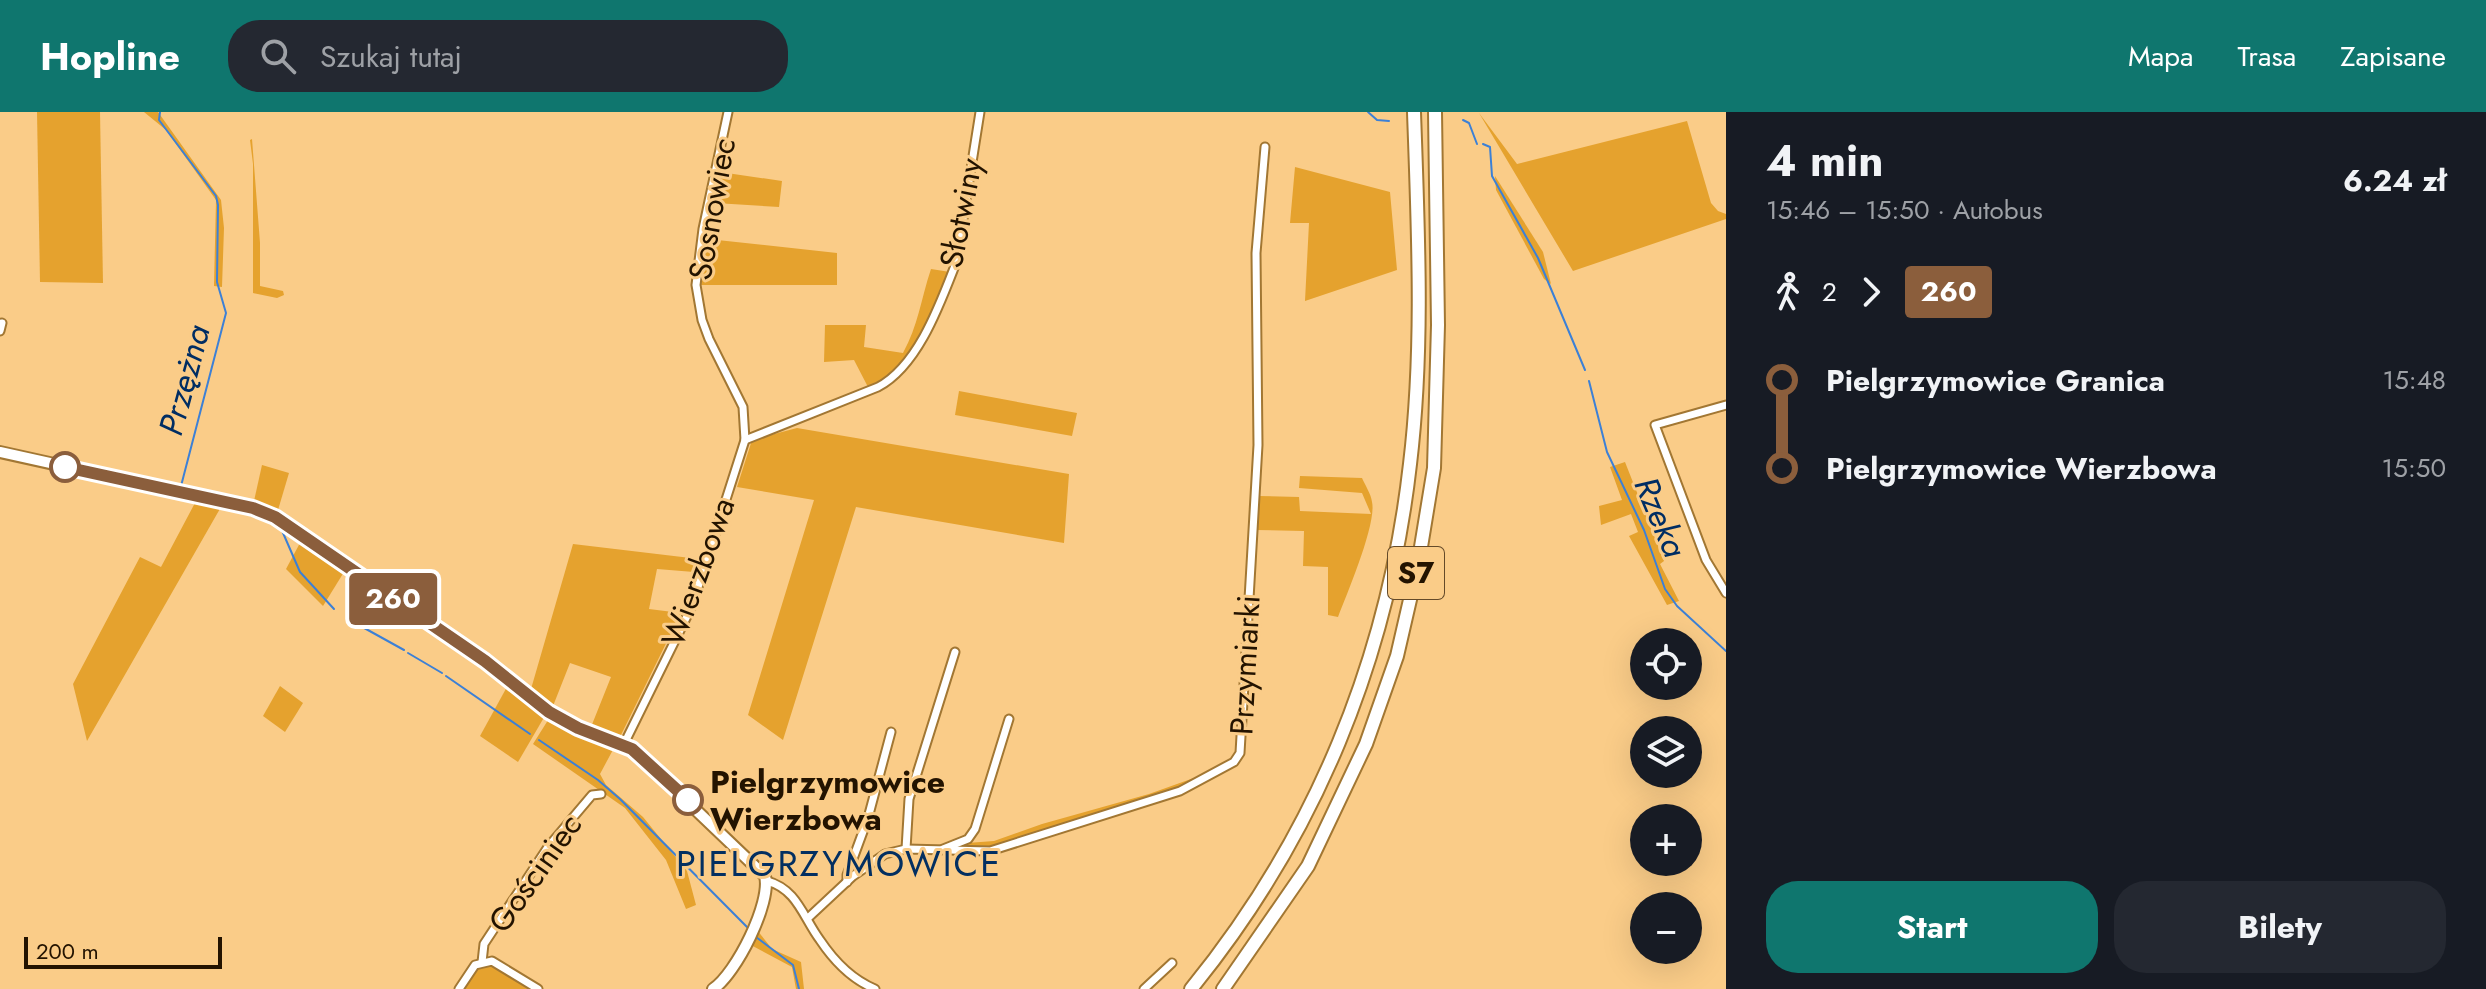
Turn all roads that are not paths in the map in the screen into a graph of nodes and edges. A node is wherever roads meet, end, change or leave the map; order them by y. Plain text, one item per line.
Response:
1 (728, 112) edge
2 (980, 112) edge
3 (1414, 112) edge
4 (1435, 112) edge
5 (1265, 147) dead end
6 (1726, 405) edge
7 (745, 440) junction
8 (0, 452) edge
9 (1726, 593) edge
10 (955, 652) dead end
11 (1009, 719) dead end
12 (891, 732) dead end
13 (624, 744) junction
14 (601, 794) dead end
15 (906, 849) junction
16 (941, 850) junction
17 (767, 881) junction
18 (847, 882) junction
19 (808, 918) junction
20 (482, 962) junction
21 (1172, 963) dead end
22 (1151, 982) junction
23 (459, 989) edge
24 (538, 989) edge
25 (713, 989) edge
26 (875, 989) edge
27 (1144, 989) edge
28 (1159, 989) edge
29 (1191, 989) edge
30 (1223, 989) edge

1 - 7 street, Sosnowiec
2 - 7 street, Słotwiny
3 - 29 highway, S7
4 - 30 highway, S7
5 - 16 street, Przymiarki
6 - 9 street
7 - 13 street, Wierzbowa
8 - 13 street
10 - 15 street
11 - 16 street
12 - 18 street
13 - 17 street
14 - 20 street, Gościniec
15 - 16 street, Przymiarki
15 - 18 street, Przymiarki
17 - 19 street
17 - 25 street
18 - 19 street, Przymiarki
19 - 26 street
20 - 23 street, Gościniec
20 - 24 street
21 - 22 street
22 - 27 street
22 - 28 street

